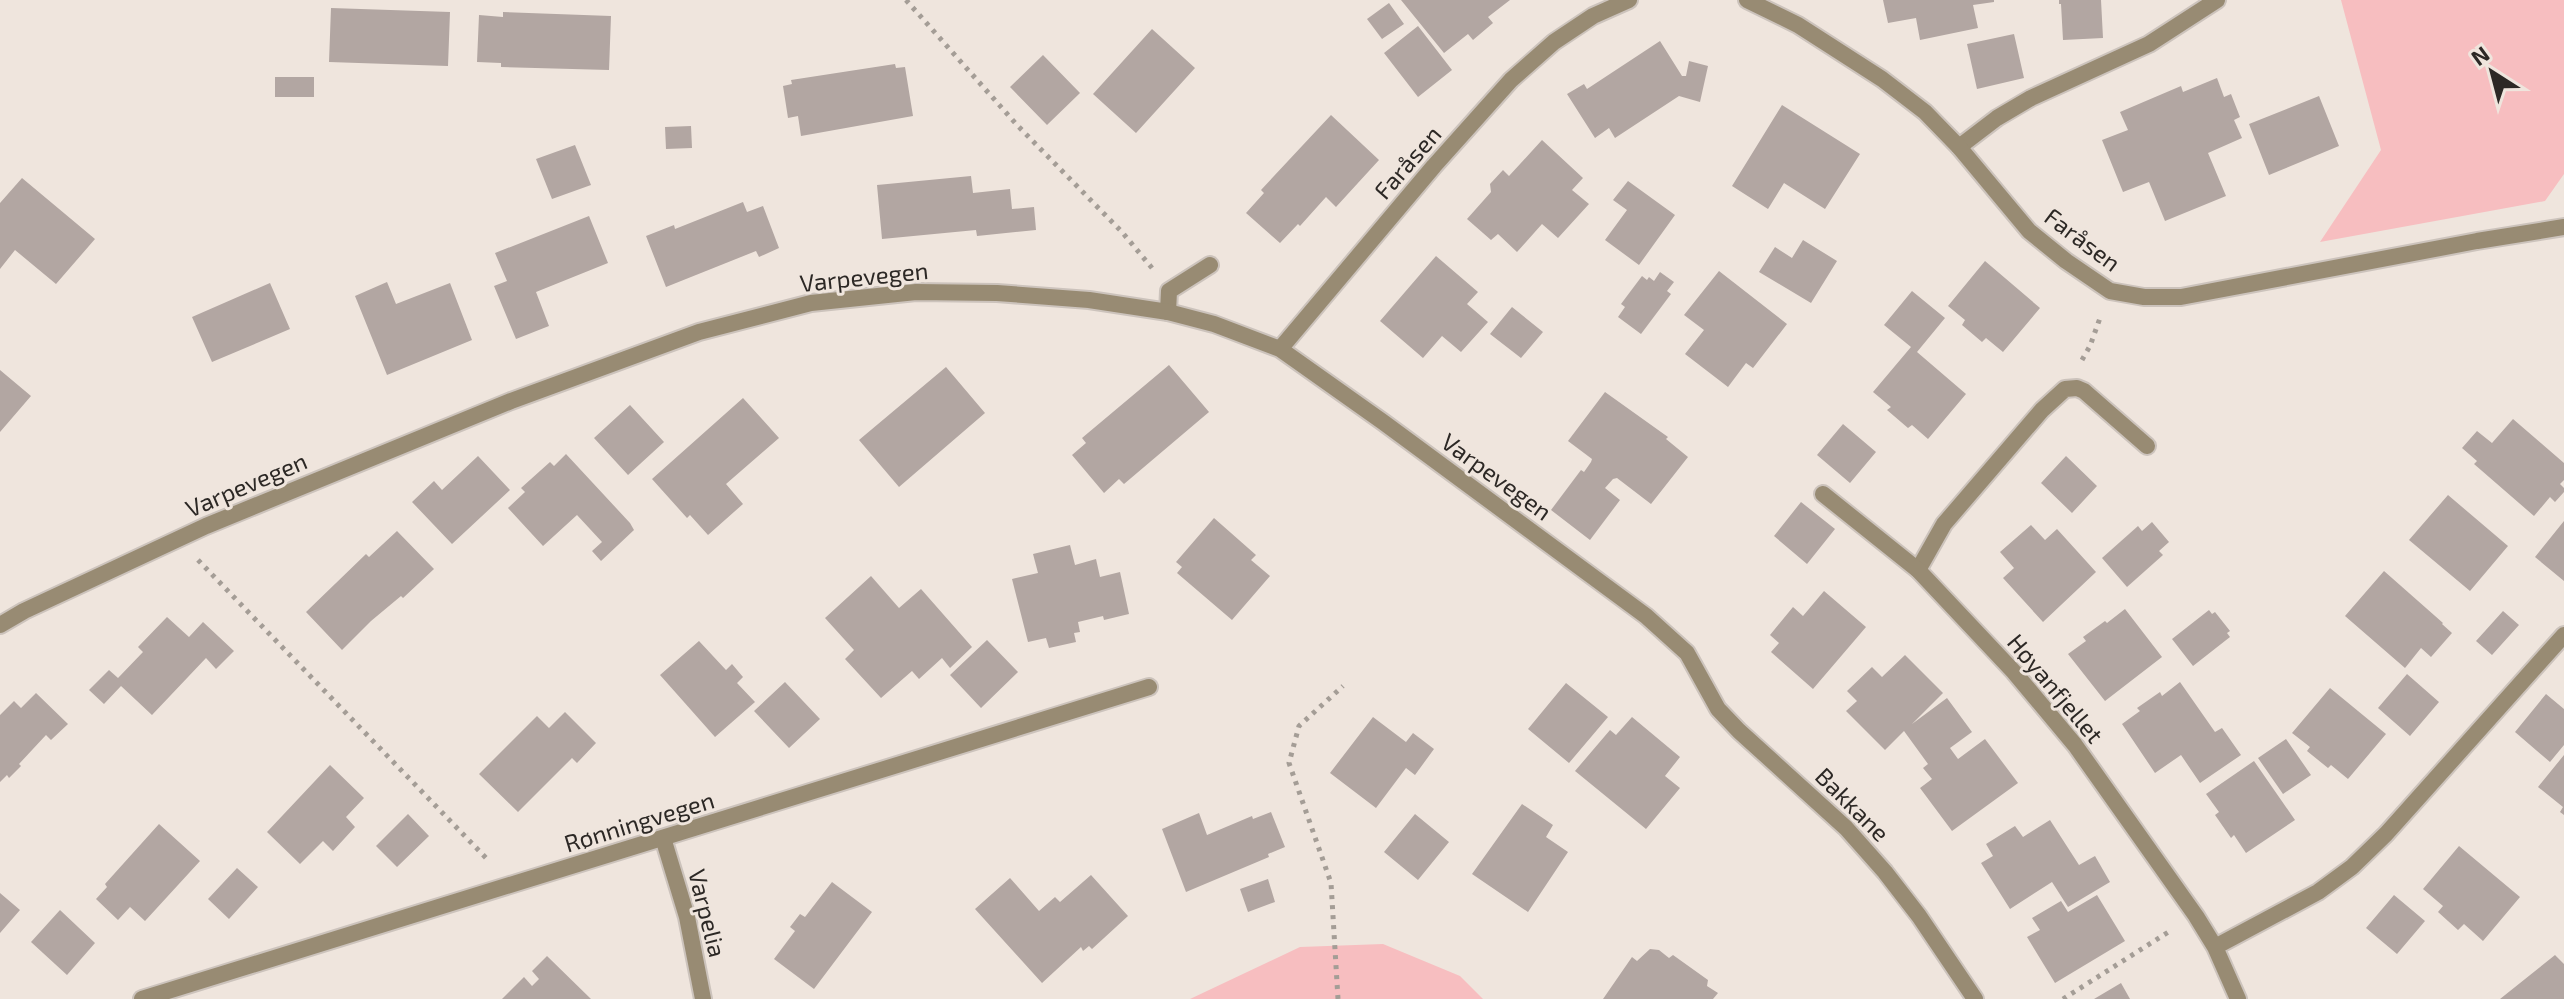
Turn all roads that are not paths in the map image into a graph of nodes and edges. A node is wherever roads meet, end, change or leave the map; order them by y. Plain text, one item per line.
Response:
1 (1629, 0) edge
2 (1747, 0) edge
3 (2217, 0) edge
4 (1959, 147) junction
5 (2564, 227) edge
6 (1210, 265) dead end
7 (1168, 312) junction
8 (1280, 349) junction
9 (2147, 446) dead end
10 (1823, 494) dead end
11 (1918, 570) junction
12 (0, 625) edge
13 (2564, 635) edge
14 (1687, 653) joint
15 (1149, 687) dead end
16 (663, 838) junction
17 (2215, 947) junction
18 (142, 999) edge
19 (703, 999) edge
20 (1975, 999) edge
21 (2238, 999) edge

1 - 8 street, Faråsen
2 - 4 street, Faråsen
3 - 4 street
4 - 5 street, Faråsen
6 - 7 street
7 - 8 street, Varpevegen
7 - 12 street, Varpevegen
8 - 14 street, Varpevegen
9 - 11 street
10 - 11 street, Høyanfjellet
11 - 17 street, Høyanfjellet
13 - 17 street
14 - 20 street, Bakkane
15 - 16 street, Rønningvegen
16 - 18 street, Rønningvegen
16 - 19 street, Varpelia
17 - 21 street, Høyanfjellet

